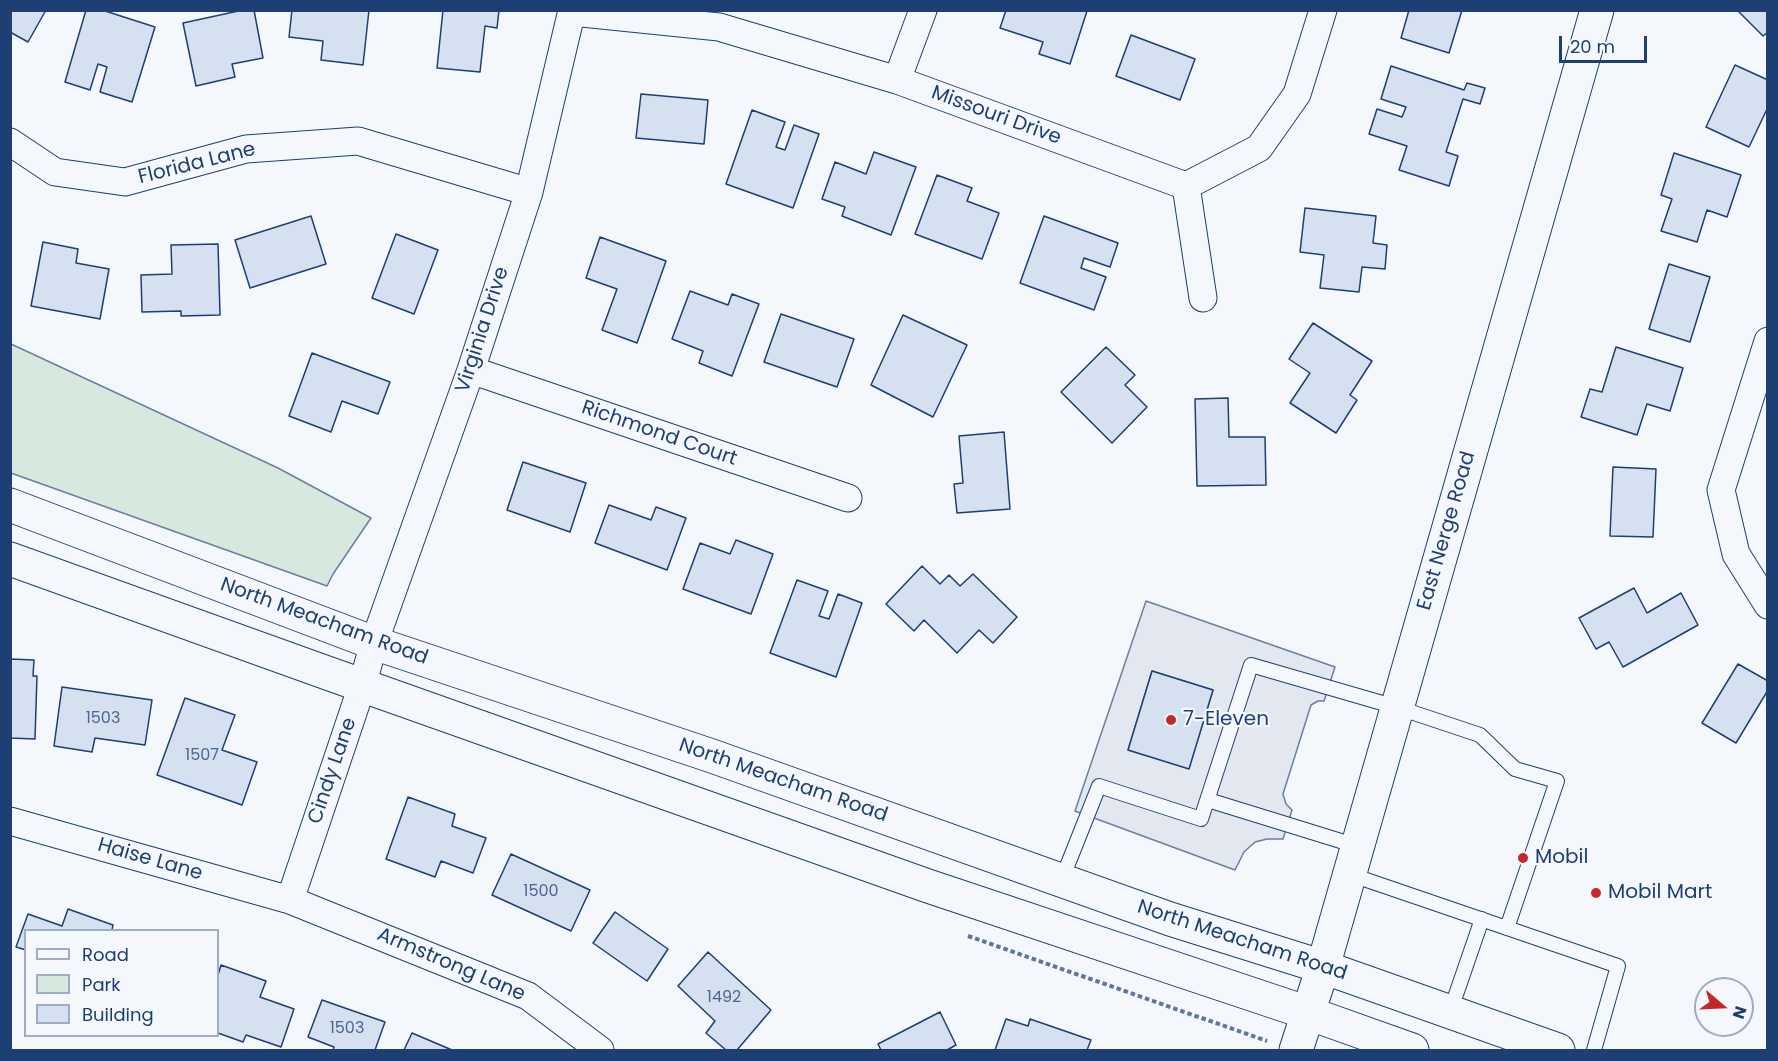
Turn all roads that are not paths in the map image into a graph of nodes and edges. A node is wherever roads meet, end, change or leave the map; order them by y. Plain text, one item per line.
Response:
1 (923, 10) edge
2 (1323, 10) edge
3 (1597, 10) edge
4 (572, 11) edge
5 (897, 80) junction
6 (10, 142) edge
7 (1186, 186) junction
8 (529, 192) junction
9 (1203, 298) dead end
10 (1767, 341) edge
11 (471, 370) junction
12 (848, 498) dead end
13 (10, 506) edge
14 (10, 559) edge
15 (1767, 605) edge
16 (374, 643) junction
17 (362, 686) junction
18 (1396, 707) junction
19 (1208, 800) junction
20 (10, 821) edge
21 (1353, 860) junction
22 (1062, 879) junction
23 (290, 900) junction
24 (1482, 919) junction
25 (1507, 928) junction
26 (1323, 966) junction
27 (1450, 1012) junction
28 (1308, 1013) junction
29 (1285, 1047) edge
30 (600, 1050) edge
31 (1412, 1050) edge
32 (1558, 1050) edge
33 (1594, 1050) edge

1 - 5 street
2 - 7 street
3 - 18 main road, East Nerge Road
4 - 5 street, Missouri Drive
4 - 8 street, Virginia Drive
5 - 7 street, Missouri Drive
6 - 8 street, Florida Lane
7 - 9 street
8 - 11 street, Virginia Drive
10 - 15 street
11 - 12 street, Richmond Court
11 - 16 street, Virginia Drive
13 - 16 main road, North Meacham Road
14 - 17 main road
16 - 17 street, Cindy Lane
16 - 22 main road, North Meacham Road
17 - 23 street, Cindy Lane
17 - 28 main road
18 - 19 lane
18 - 21 main road, East Nerge Road
18 - 25 lane
19 - 21 lane
19 - 22 lane
20 - 23 street, Haise Lane
21 - 24 lane
21 - 26 main road, East Nerge Road
22 - 26 main road, North Meacham Road
23 - 30 street, Armstrong Lane
24 - 25 lane
24 - 27 lane
25 - 33 lane
26 - 27 main road, North Meacham Road
26 - 28 main road, East Nerge Road
27 - 32 main road, North Meacham Road
28 - 29 main road, East Nerge Road
28 - 31 main road

